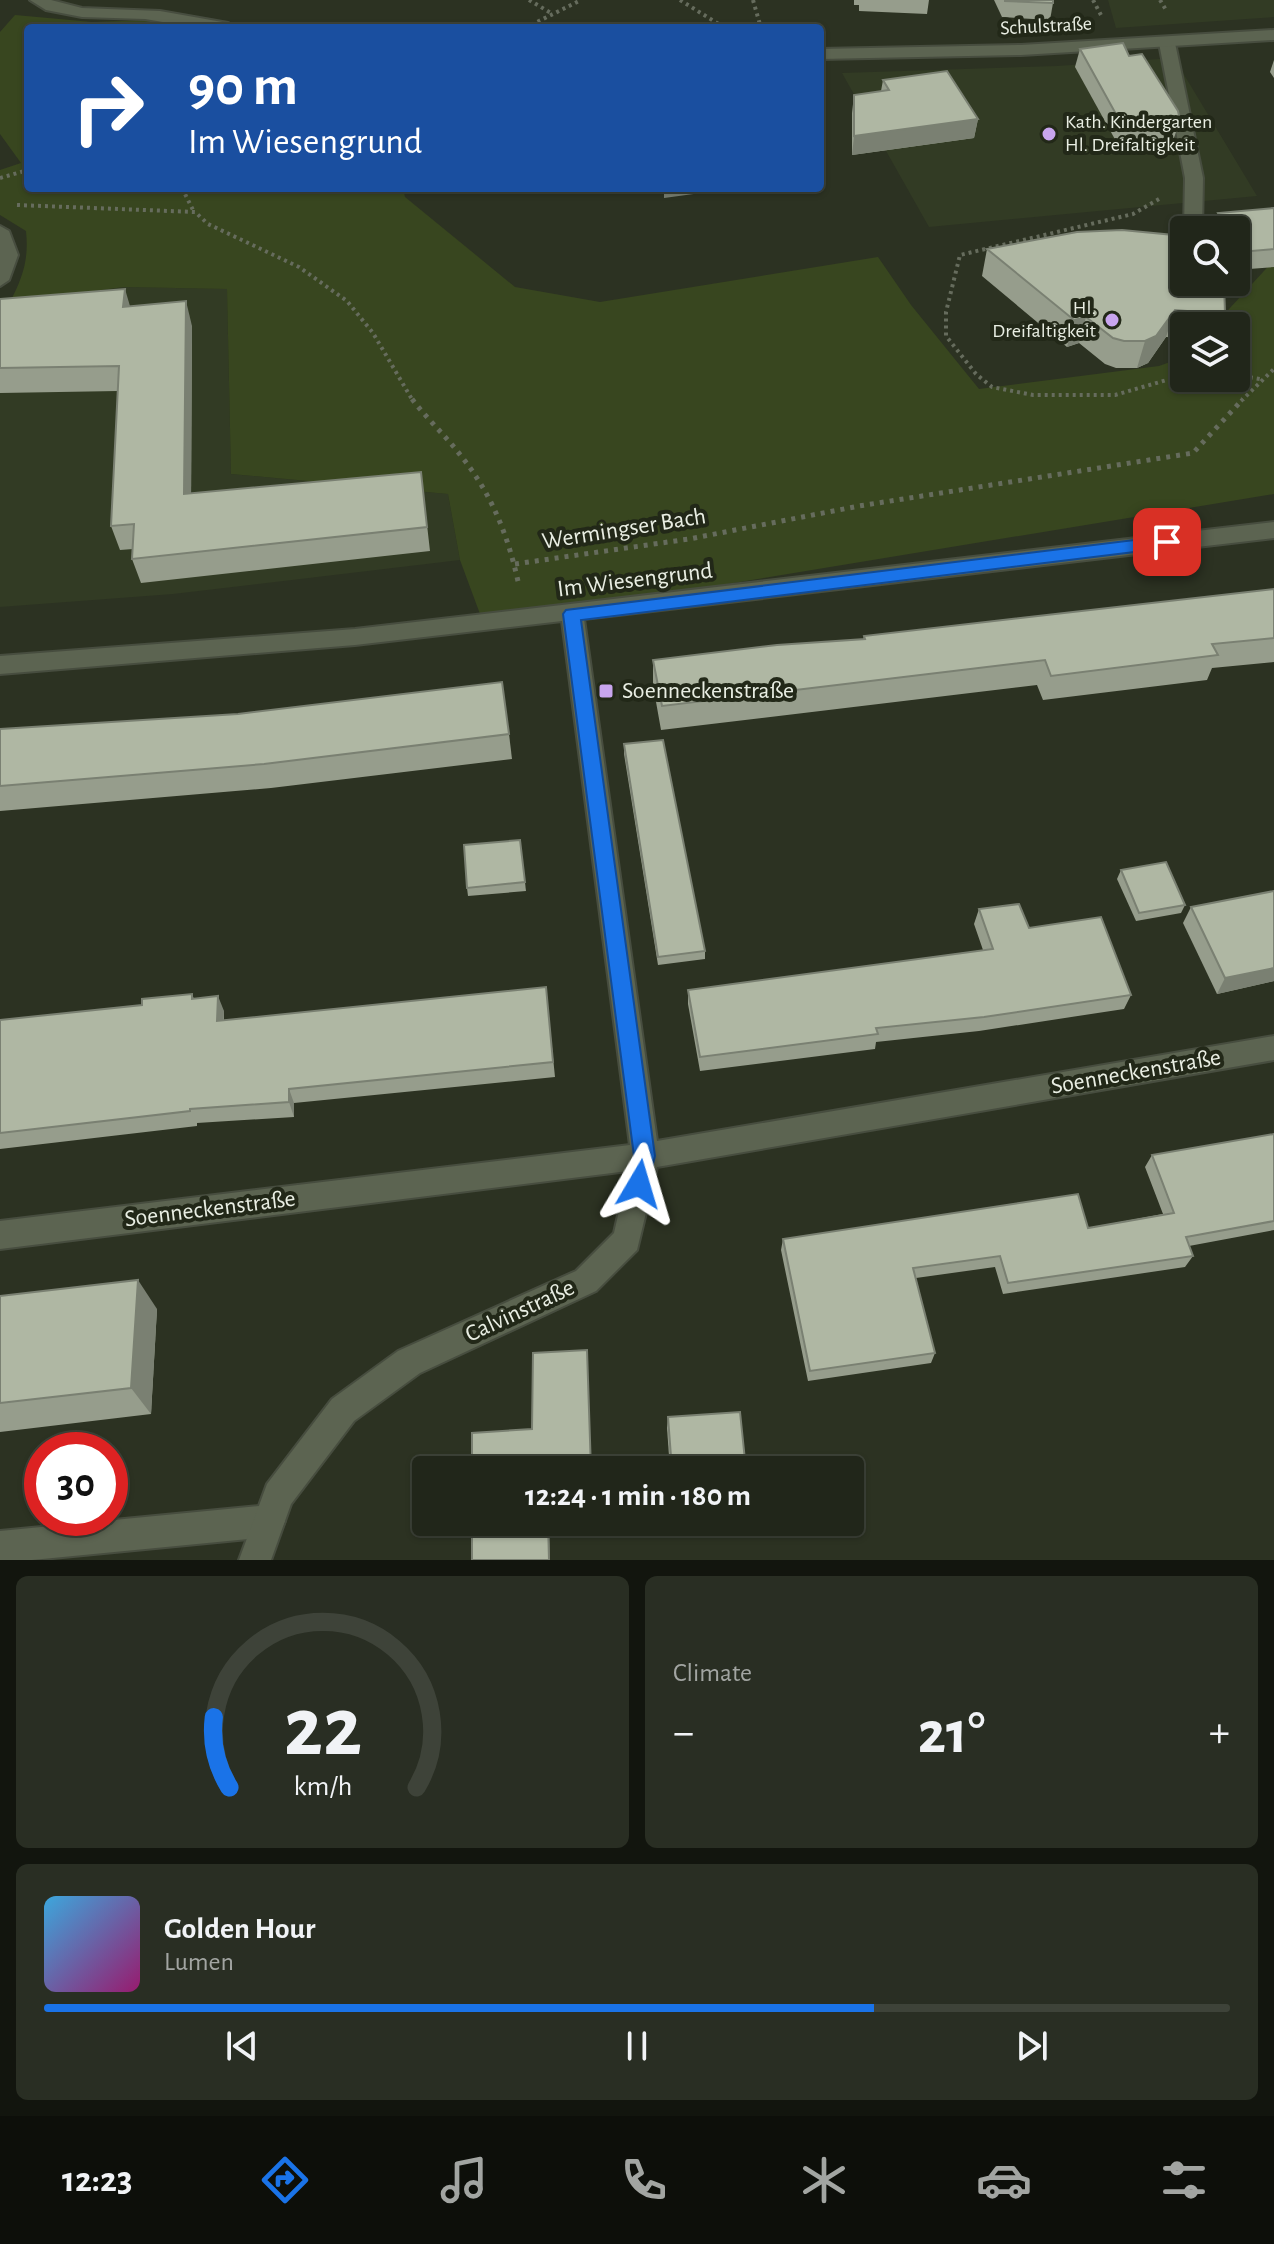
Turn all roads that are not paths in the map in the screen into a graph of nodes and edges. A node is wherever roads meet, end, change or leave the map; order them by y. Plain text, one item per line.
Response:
1 (38, 0) edge
2 (132, 7) edge
3 (210, 24) edge
4 (1274, 35) edge
5 (1167, 43) junction
6 (824, 54) edge
7 (1193, 216) edge
8 (0, 231) edge
9 (0, 280) edge
10 (1274, 530) edge
11 (572, 614) junction
12 (0, 665) edge
13 (1274, 1048) edge
14 (645, 1156) junction
15 (0, 1235) edge
16 (269, 1521) junction
17 (0, 1547) edge
18 (255, 1560) edge

1 - 2 street
2 - 3 street
4 - 5 street, Schulstraße
5 - 6 street, Schulstraße
5 - 7 street
8 - 9 street
10 - 11 street, Im Wiesengrund
11 - 12 street, Im Wiesengrund
11 - 14 street, Calvinstraße
13 - 14 street, Soenneckenstraße
14 - 15 street, Soenneckenstraße
14 - 16 street, Calvinstraße
16 - 17 street
16 - 18 street, Calvinstraße

